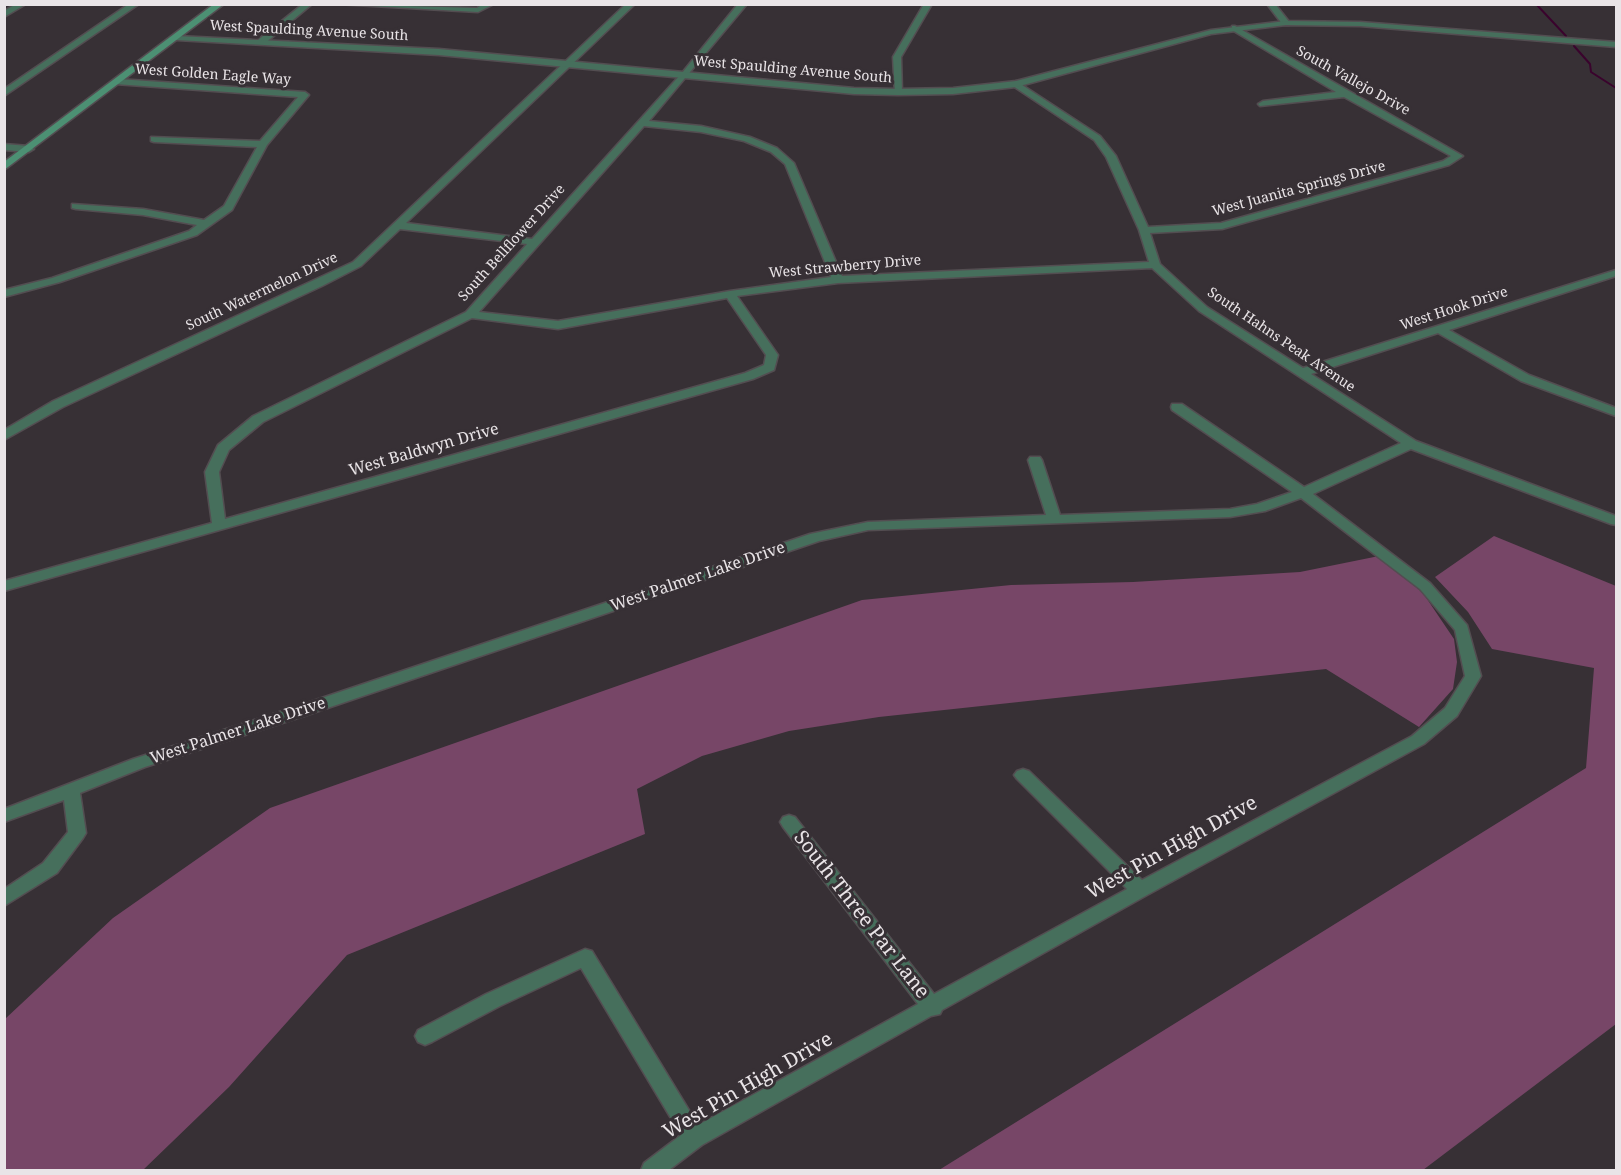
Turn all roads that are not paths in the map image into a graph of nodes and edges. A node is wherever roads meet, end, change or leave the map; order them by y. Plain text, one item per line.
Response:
1 (22, 4) edge
2 (135, 4) edge
3 (220, 4) edge
4 (308, 4) edge
5 (341, 4) edge
6 (490, 4) edge
7 (631, 4) edge
8 (743, 4) edge
9 (928, 4) edge
10 (1271, 4) edge
11 (4, 15) edge
12 (1286, 23) junction
13 (1235, 28) junction
14 (177, 38) junction
15 (261, 42) junction
16 (1617, 45) edge
17 (570, 63) junction
18 (685, 75) junction
19 (118, 82) junction
20 (1016, 84) junction
21 (898, 92) junction
22 (4, 93) edge
23 (1345, 94) junction
24 (1263, 104) dead end
25 (642, 123) junction
26 (154, 139) dead end
27 (263, 144) junction
28 (4, 147) edge
29 (29, 149) junction
30 (1458, 156) joint
31 (4, 167) edge
32 (76, 206) dead end
33 (206, 224) junction
34 (397, 225) junction
35 (1144, 230) junction
36 (533, 242) junction
37 (1155, 265) junction
38 (1617, 273) edge
39 (838, 280) junction
40 (4, 294) edge
41 (730, 294) junction
42 (470, 314) junction
43 (1439, 329) junction
44 (1301, 373) junction
45 (1177, 407) dead end
46 (1614, 408) edge
47 (4, 436) edge
48 (1411, 444) junction
49 (1035, 460) dead end
50 (1303, 493) junction
51 (1054, 519) junction
52 (1617, 521) edge
53 (219, 524) junction
54 (4, 586) edge
55 (1023, 775) dead end
56 (71, 789) junction
57 (4, 816) edge
58 (789, 822) dead end
59 (1140, 890) junction
60 (4, 899) edge
61 (933, 1008) junction
62 (425, 1036) dead end
63 (694, 1138) junction
64 (652, 1170) edge

1 - 11 street
2 - 22 street
3 - 14 main road
4 - 15 street
5 - 6 street
7 - 17 street, South Watermelon Drive
8 - 18 street, South Bellflower Drive
9 - 21 street
10 - 12 street
12 - 13 street, West Spaulding Avenue South
12 - 16 street, West Spaulding Avenue South
13 - 20 street, West Spaulding Avenue South
13 - 23 street, South Vallejo Drive
14 - 15 street, West Spaulding Avenue South
14 - 19 main road
15 - 17 street, West Spaulding Avenue South
17 - 18 street, West Spaulding Avenue South
17 - 34 street, South Watermelon Drive
18 - 21 street, West Spaulding Avenue South
18 - 25 street, South Bellflower Drive
19 - 27 street, West Golden Eagle Way
19 - 29 main road
20 - 21 street, West Spaulding Avenue South
20 - 35 street
23 - 24 street
23 - 30 street, South Vallejo Drive
25 - 36 street, South Bellflower Drive
25 - 39 street
26 - 27 street
27 - 33 street
28 - 29 street
29 - 31 main road
30 - 35 street, West Juanita Springs Drive
32 - 33 street
33 - 40 street
34 - 36 street
34 - 47 street, South Watermelon Drive
35 - 37 street
36 - 42 street, South Bellflower Drive
37 - 39 street, West Strawberry Drive
37 - 44 street, South Hahns Peak Avenue
38 - 43 street, West Hook Drive
39 - 41 street, West Strawberry Drive
41 - 42 street, West Strawberry Drive
41 - 53 street, West Baldwyn Drive
42 - 53 street, South Bellflower Drive
43 - 44 street, West Hook Drive
43 - 46 street
44 - 48 street, South Hahns Peak Avenue
45 - 50 street, West Pin High Drive
48 - 50 street, West Palmer Lake Drive
48 - 52 street, South Hahns Peak Avenue
49 - 51 street
50 - 51 street, West Palmer Lake Drive
50 - 59 street, West Pin High Drive
51 - 56 street, West Palmer Lake Drive
53 - 54 street, West Baldwyn Drive
55 - 59 street
56 - 57 street, West Palmer Lake Drive
56 - 60 street
58 - 61 street, South Three Par Lane
59 - 61 street, West Pin High Drive
61 - 63 street, West Pin High Drive
62 - 63 street
63 - 64 street, West Pin High Drive

